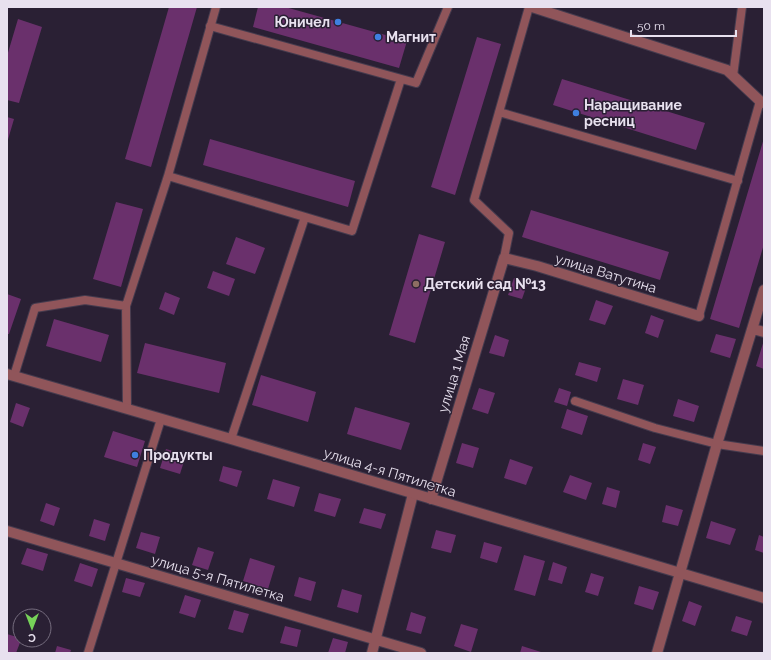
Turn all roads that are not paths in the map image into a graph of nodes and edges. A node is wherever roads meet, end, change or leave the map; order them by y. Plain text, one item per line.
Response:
1 (216, 7) edge
2 (448, 7) edge
3 (530, 7) edge
4 (742, 7) edge
5 (210, 26) junction
6 (733, 76) junction
7 (401, 79) junction
8 (762, 102) edge
9 (499, 112) junction
10 (168, 176) junction
11 (738, 181) junction
12 (306, 217) junction
13 (504, 258) junction
14 (764, 290) edge
15 (126, 306) junction
16 (699, 316) joint
17 (753, 329) junction
18 (764, 332) edge
19 (11, 375) edge
20 (575, 401) dead end
21 (127, 409) junction
22 (161, 418) junction
23 (231, 439) junction
24 (717, 444) junction
25 (764, 451) edge
26 (414, 494) junction
27 (431, 499) junction
28 (7, 531) edge
29 (116, 563) junction
30 (680, 574) junction
31 (764, 598) edge
32 (376, 639) junction
33 (88, 653) edge
34 (372, 653) edge
35 (421, 653) edge
36 (657, 653) edge

1 - 5 lane
2 - 7 lane
3 - 6 street
3 - 9 lane
4 - 6 lane
5 - 7 lane
5 - 10 lane
6 - 8 street
7 - 12 lane
8 - 11 lane
9 - 11 lane
9 - 13 lane
10 - 12 lane
10 - 15 lane
11 - 16 lane
12 - 23 lane
13 - 16 street, улица Ватутина
13 - 27 street, улица 1 Мая
14 - 17 street
15 - 19 lane
15 - 21 lane
17 - 18 street
17 - 24 street
19 - 21 street, улица 4-я Пятилетка
20 - 24 lane
21 - 22 street, улица 4-я Пятилетка
22 - 23 street, улица 4-я Пятилетка
22 - 29 lane
23 - 26 street, улица 4-я Пятилетка
24 - 25 lane
24 - 30 street
26 - 27 street, улица 4-я Пятилетка
26 - 32 street
27 - 30 street, улица 4-я Пятилетка
28 - 29 street, улица 5-я Пятилетка
29 - 32 street, улица 5-я Пятилетка
29 - 33 lane
30 - 31 street, улица 4-я Пятилетка
30 - 36 street
32 - 34 street
32 - 35 street, улица 5-я Пятилетка

